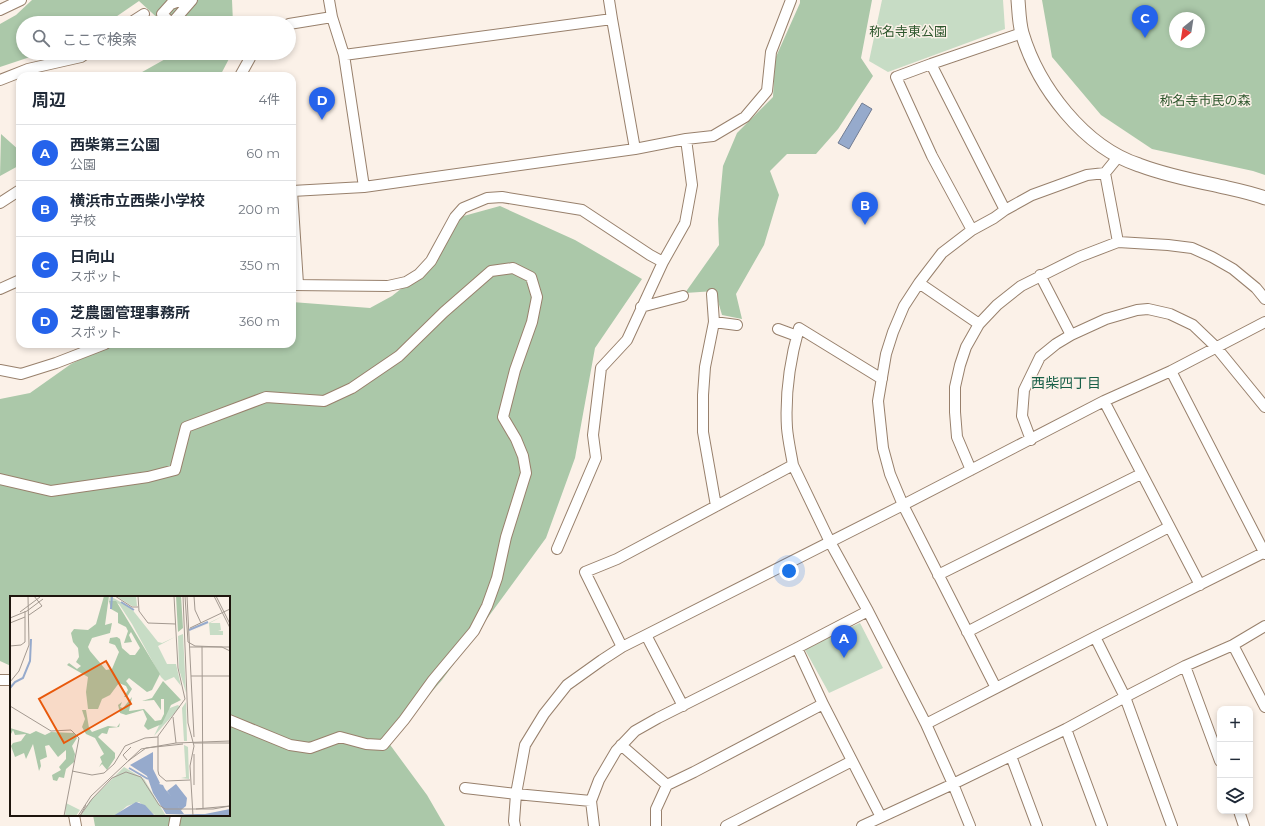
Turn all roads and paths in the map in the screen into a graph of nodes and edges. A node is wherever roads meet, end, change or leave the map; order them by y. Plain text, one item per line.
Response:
1 (21, 0) edge
2 (182, 0) edge
3 (192, 0) edge
4 (329, 0) edge
5 (609, 0) edge
6 (791, 0) edge
7 (1018, 0) edge
8 (0, 10) edge
9 (144, 14) dead end
10 (141, 16) edge
11 (164, 16) edge
12 (177, 16) edge
13 (332, 17) junction
14 (612, 19) junction
15 (296, 23) edge
16 (1022, 33) junction
17 (344, 56) junction
18 (68, 60) edge
19 (249, 60) edge
20 (931, 64) junction
21 (20, 72) edge
22 (242, 72) edge
23 (16, 74) edge
24 (0, 80) edge
25 (686, 139) junction
26 (636, 149) junction
27 (1118, 157) junction
28 (1104, 173) junction
29 (364, 188) junction
30 (296, 191) edge
31 (16, 193) edge
32 (1265, 198) edge
33 (0, 203) edge
34 (1005, 210) junction
35 (972, 230) junction
36 (1118, 242) junction
37 (663, 262) junction
38 (1040, 275) junction
39 (16, 282) edge
40 (919, 283) junction
41 (296, 284) edge
42 (0, 289) edge
43 (712, 294) dead end
44 (683, 296) dead end
45 (1265, 299) edge
46 (641, 307) junction
47 (714, 322) junction
48 (1265, 322) edge
49 (979, 324) junction
50 (737, 325) dead end
51 (778, 329) dead end
52 (1071, 335) junction
53 (797, 336) junction
54 (1216, 347) junction
55 (95, 348) edge
56 (0, 370) edge
57 (1170, 371) junction
58 (882, 379) junction
59 (1104, 401) junction
60 (1265, 408) edge
61 (1031, 440) junction
62 (793, 465) junction
63 (971, 470) junction
64 (1141, 474) junction
65 (0, 479) edge
66 (903, 505) junction
67 (716, 506) junction
68 (1169, 527) junction
69 (830, 542) junction
70 (557, 549) dead end
71 (1265, 553) edge
72 (938, 575) junction
73 (1200, 585) junction
74 (868, 611) junction
75 (1265, 626) edge
76 (967, 632) junction
77 (646, 635) junction
78 (1095, 637) junction
79 (1234, 645) junction
80 (622, 647) junction
81 (798, 648) junction
82 (1185, 666) junction
83 (996, 688) junction
84 (1124, 696) junction
85 (823, 704) junction
86 (683, 706) junction
87 (1265, 707) edge
88 (230, 720) edge
89 (926, 724) junction
90 (1066, 729) junction
91 (621, 745) junction
92 (1217, 753) edge
93 (1011, 756) junction
94 (852, 761) junction
95 (953, 784) junction
96 (667, 785) junction
97 (465, 788) dead end
98 (516, 794) junction
99 (591, 802) junction
100 (1240, 814) edge
101 (74, 816) edge
102 (176, 816) edge
103 (881, 817) junction
104 (76, 826) edge
105 (174, 826) edge
106 (515, 826) edge
107 (594, 826) edge
108 (656, 826) edge
109 (726, 826) edge
110 (862, 826) edge
111 (970, 826) edge
112 (1037, 826) edge
113 (1102, 826) edge
114 (1172, 826) edge
115 (1244, 826) edge

1 - 8 street
2 - 11 street
3 - 12 street
4 - 13 street
5 - 14 street
6 - 25 street
7 - 16 street
9 - 10 street
13 - 15 street
13 - 17 street
14 - 17 street
14 - 26 street
16 - 20 street
16 - 27 street
17 - 29 street
18 - 21 street
19 - 22 street
20 - 34 street
20 - 35 street
23 - 24 street
25 - 26 street
25 - 37 street
26 - 29 street
27 - 28 street
27 - 32 street
28 - 34 street
28 - 36 street
29 - 30 street
31 - 33 street
34 - 35 street
35 - 40 street
36 - 38 street
36 - 45 street
37 - 41 street
37 - 46 street
38 - 49 street
38 - 52 street
39 - 42 street
40 - 49 street
40 - 58 street
43 - 47 street
44 - 46 street
46 - 70 street
47 - 50 street
47 - 67 street
48 - 54 street
49 - 63 street
51 - 53 street
52 - 54 street
52 - 61 street
53 - 58 street
53 - 62 street
54 - 57 street
54 - 60 street
55 - 56 street
57 - 59 street
57 - 71 street
58 - 66 street
59 - 61 street
59 - 64 street
61 - 63 street
62 - 67 street
62 - 69 street
63 - 66 street
64 - 68 street
64 - 72 street
65 - 88 street
66 - 69 street
66 - 72 street
67 - 80 street
68 - 73 street
68 - 76 street
69 - 74 street
69 - 77 street
71 - 73 street
72 - 76 street
73 - 78 street
74 - 81 street
74 - 89 street
75 - 79 street
76 - 83 street
77 - 80 street
77 - 86 street
78 - 83 street
78 - 84 street
79 - 82 street
79 - 87 street
80 - 98 street
81 - 85 street
81 - 86 street
82 - 84 street
82 - 92 street
83 - 89 street
84 - 90 street
84 - 114 street
85 - 94 street
85 - 96 street
86 - 91 street
89 - 95 street
90 - 93 street
90 - 113 street
91 - 96 street
91 - 99 street
93 - 95 street
93 - 112 street
94 - 103 street
94 - 109 street
95 - 103 street
95 - 111 street
96 - 108 street
97 - 98 street
98 - 99 street
98 - 106 street
99 - 107 street
100 - 115 street
101 - 104 street
102 - 105 street
103 - 110 street

